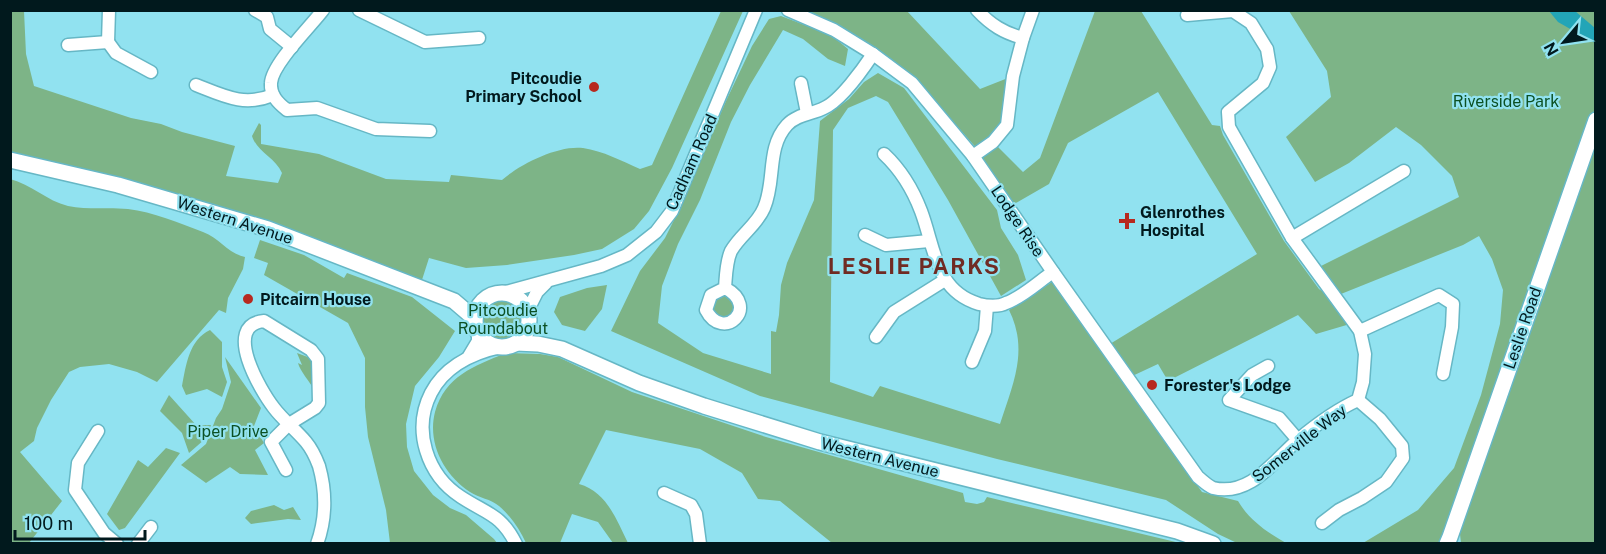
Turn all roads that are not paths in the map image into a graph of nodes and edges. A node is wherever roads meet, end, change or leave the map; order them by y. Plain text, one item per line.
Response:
1 (109, 10) edge
2 (255, 10) edge
3 (323, 10) edge
4 (359, 10) edge
5 (756, 10) edge
6 (788, 10) edge
7 (977, 10) edge
8 (1033, 10) edge
9 (1187, 15) dead end
10 (479, 38) dead end
11 (1023, 38) junction
12 (108, 42) junction
13 (68, 45) dead end
14 (292, 47) junction
15 (873, 54) junction
16 (151, 72) dead end
17 (801, 83) dead end
18 (196, 85) dead end
19 (273, 95) junction
20 (807, 113) junction
21 (1596, 120) edge
22 (430, 131) dead end
23 (884, 154) dead end
24 (973, 156) junction
25 (10, 160) edge
26 (1404, 171) dead end
27 (865, 235) dead end
28 (1293, 238) junction
29 (929, 241) junction
30 (1053, 272) junction
31 (945, 280) junction
32 (547, 282) junction
33 (725, 288) dead end
34 (506, 292) junction
35 (484, 299) junction
36 (454, 301) junction
37 (987, 306) junction
38 (529, 315) junction
39 (476, 326) junction
40 (1360, 331) junction
41 (876, 337) dead end
42 (516, 344) junction
43 (555, 346) junction
44 (501, 347) junction
45 (466, 360) junction
46 (972, 362) dead end
47 (1268, 366) dead end
48 (1443, 374) dead end
49 (1358, 400) junction
50 (289, 424) junction
51 (98, 431) dead end
52 (1298, 440) junction
53 (286, 470) dead end
54 (1203, 481) joint
55 (664, 493) dead end
56 (1322, 523) dead end
57 (151, 527) dead end
58 (1449, 541) edge
59 (117, 543) edge
60 (138, 543) edge
61 (317, 543) edge
62 (516, 543) edge
63 (700, 543) edge
64 (1212, 543) edge

1 - 12 street
2 - 14 street
3 - 14 street
4 - 10 street
5 - 32 street, Cadham Road
6 - 15 street, Lodge Rise
7 - 11 street
8 - 11 street
9 - 28 street, Somerville Way
11 - 24 street
12 - 13 street
12 - 16 street
14 - 19 street
15 - 20 street
15 - 24 street, Lodge Rise
17 - 20 street
18 - 19 street
19 - 22 street
20 - 33 street
21 - 58 main road, Leslie Road
23 - 29 street
24 - 30 street, Lodge Rise
25 - 36 main road, Western Avenue
26 - 28 street
27 - 29 street
28 - 40 street, Somerville Way
29 - 31 street
30 - 37 street
30 - 54 street, Lodge Rise
31 - 37 street
31 - 41 street
32 - 34 street, Cadham Road
32 - 38 street
34 - 35 main road
34 - 38 main road
35 - 36 main road, Western Avenue
35 - 39 main road
36 - 39 main road, Western Avenue
37 - 46 street
38 - 42 main road
38 - 43 main road
39 - 44 main road
39 - 45 street
40 - 48 street
40 - 49 street, Somerville Way
42 - 43 main road
42 - 44 main road
43 - 64 main road, Western Avenue
44 - 45 street
45 - 62 street
47 - 52 street
49 - 52 street, Somerville Way
49 - 56 street
50 - 50 street
50 - 53 street
50 - 61 street
51 - 59 street
52 - 54 street, Somerville Way
55 - 63 street
57 - 60 street

